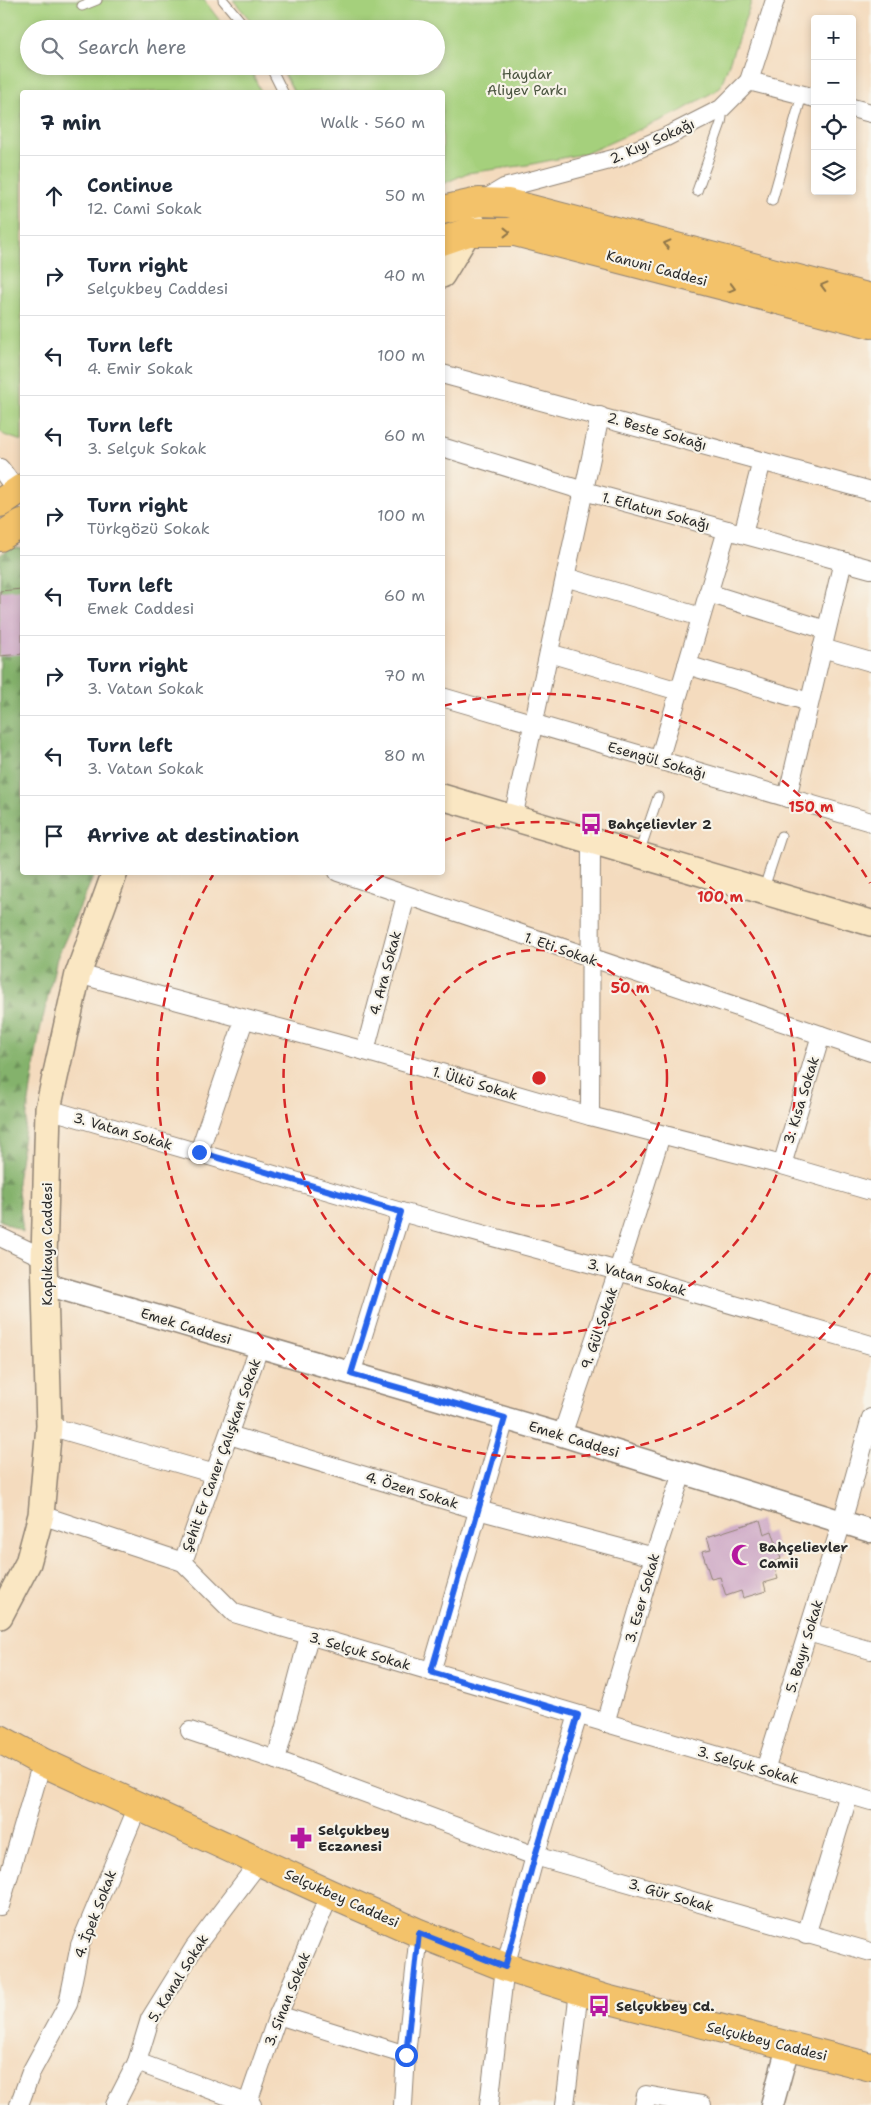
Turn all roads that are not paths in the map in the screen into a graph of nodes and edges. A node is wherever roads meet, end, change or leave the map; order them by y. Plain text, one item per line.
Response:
1 (97, 0) edge
2 (223, 0) edge
3 (775, 0) edge
4 (82, 6) dead end
5 (240, 20) edge
6 (274, 75) edge
7 (749, 81) junction
8 (282, 90) edge
9 (809, 97) edge
10 (720, 109) junction
11 (856, 109) edge
12 (871, 114) edge
13 (698, 192) dead end
14 (772, 201) dead end
15 (479, 202) junction
16 (445, 209) edge
17 (468, 232) junction
18 (445, 240) edge
19 (445, 271) edge
20 (871, 298) edge
21 (871, 324) edge
22 (445, 375) edge
23 (600, 416) junction
24 (445, 449) edge
25 (762, 461) junction
26 (0, 468) edge
27 (584, 491) junction
28 (871, 491) edge
29 (16, 495) edge
30 (20, 524) edge
31 (735, 532) junction
32 (0, 537) edge
33 (843, 561) junction
34 (871, 569) edge
35 (565, 577) junction
36 (708, 593) junction
37 (701, 617) junction
38 (826, 630) junction
39 (822, 648) junction
40 (549, 652) junction
41 (871, 662) edge
42 (687, 665) junction
43 (679, 691) junction
44 (445, 698) edge
45 (809, 702) junction
46 (533, 724) junction
47 (659, 760) junction
48 (445, 797) edge
49 (658, 797) dead end
50 (787, 798) junction
51 (513, 818) junction
52 (871, 822) edge
53 (781, 836) dead end
54 (591, 839) junction
55 (639, 854) junction
56 (114, 875) edge
57 (346, 875) edge
58 (763, 891) junction
59 (406, 896) junction
60 (871, 924) edge
61 (592, 959) junction
62 (78, 974) junction
63 (244, 1020) junction
64 (821, 1035) junction
65 (365, 1051) junction
66 (871, 1052) edge
67 (48, 1109) junction
68 (590, 1116) junction
69 (661, 1135) junction
70 (199, 1152) junction
71 (782, 1165) junction
72 (871, 1191) edge
73 (401, 1212) junction
74 (0, 1238) edge
75 (44, 1258) junction
76 (618, 1271) junction
77 (46, 1284) junction
78 (871, 1345) edge
79 (259, 1348) junction
80 (351, 1374) junction
81 (505, 1418) junction
82 (871, 1418) edge
83 (50, 1426) junction
84 (229, 1435) junction
85 (562, 1435) junction
86 (682, 1473) junction
87 (215, 1474) junction
88 (478, 1510) junction
89 (41, 1516) junction
90 (842, 1522) junction
91 (871, 1531) edge
92 (654, 1557) junction
93 (183, 1562) junction
94 (3, 1606) edge
95 (808, 1632) junction
96 (310, 1636) junction
97 (871, 1650) edge
98 (431, 1672) junction
99 (578, 1715) junction
100 (605, 1723) junction
101 (190, 1731) dead end
102 (0, 1739) edge
103 (276, 1760) junction
104 (42, 1762) junction
105 (765, 1770) junction
106 (849, 1794) junction
107 (871, 1801) edge
108 (138, 1806) junction
109 (535, 1856) junction
110 (260, 1861) junction
111 (330, 1894) junction
112 (0, 1906) edge
113 (419, 1933) junction
114 (806, 1934) junction
115 (871, 1952) edge
116 (505, 1967) junction
117 (579, 1991) junction
118 (278, 2015) junction
119 (788, 2047) junction
120 (406, 2055) junction
121 (137, 2062) junction
122 (871, 2067) edge
123 (249, 2104) edge
124 (20, 2105) edge
125 (115, 2105) edge
126 (403, 2105) edge
127 (489, 2105) edge
128 (565, 2105) edge
129 (644, 2105) edge
130 (702, 2105) edge
131 (772, 2105) edge

1 - 4 lane
2 - 5 lane
3 - 7 street
6 - 8 lane
7 - 9 street
7 - 10 street, 2. Kıyı Sokağı
9 - 14 lane
10 - 13 lane
10 - 15 street, 2. Kıyı Sokağı
11 - 12 street
15 - 16 main road, Kanuni Caddesi
15 - 17 main road
20 -> 15 main road, Kanuni Caddesi
17 - 18 main road, Kanuni Caddesi
17 - 19 main road
17 -> 21 main road, Kanuni Caddesi
22 - 23 street, 2. Beste Sokağı
23 - 25 street, 2. Beste Sokağı
23 - 27 street
24 - 27 street, 1. Eflatun Sokağı
25 - 28 street, 2. Beste Sokağı
25 - 31 street
26 - 29 street
27 - 31 street, 1. Eflatun Sokağı
27 - 35 street
30 - 32 main road
31 - 33 street, 1. Eflatun Sokağı
31 - 36 street
33 - 34 street, 1. Eflatun Sokağı
33 - 38 street
35 - 37 street
35 - 40 street
36 - 37 street
36 - 38 street
37 - 42 street
38 - 39 street
39 - 41 street
39 - 45 street
40 - 43 street
40 - 46 street
42 - 43 street
42 - 45 street
43 - 47 street
44 - 46 street, Esengül Sokağı
45 - 50 street
46 - 47 street, Esengül Sokağı
46 - 51 street
47 - 50 street, Esengül Sokağı
48 - 51 main road
49 - 55 lane
50 - 52 street, Esengül Sokağı
51 - 54 main road
53 - 58 lane
54 - 55 main road
54 - 61 street
55 - 58 main road
56 - 62 main road, Kaplıkaya Caddesi
57 - 59 street, 1. Eti Sokak
58 - 60 main road
59 - 61 street, 1. Eti Sokak
59 - 65 street, 4. Ara Sokak
61 - 64 street, 1. Eti Sokak
61 - 68 street
62 - 63 street, 1. Ülkü Sokak
62 - 67 main road, Kaplıkaya Caddesi
63 - 65 street, 1. Ülkü Sokak
63 - 70 street
64 - 66 street, 1. Eti Sokak
64 - 71 street, 3. Kısa Sokak
65 - 68 street, 1. Ülkü Sokak
67 - 70 street, 3. Vatan Sokak
67 - 75 main road, Kaplıkaya Caddesi
68 - 69 street, 1. Ülkü Sokak
69 - 71 street, 1. Ülkü Sokak
69 - 76 street, 9. Gül Sokak
70 - 73 street, 3. Vatan Sokak
71 - 72 street, 1. Ülkü Sokak
73 - 76 street, 3. Vatan Sokak
73 - 80 street
74 - 75 street
75 - 77 main road, Kaplıkaya Caddesi
76 - 78 street, 3. Vatan Sokak
76 - 85 street, 9. Gül Sokak
77 - 79 street, Emek Caddesi
77 - 83 main road, Kaplıkaya Caddesi
79 - 80 street, Emek Caddesi
79 - 84 street, Şehit Er Caner Çalışkan Sokak
80 - 81 street, Emek Caddesi
81 - 85 street, Emek Caddesi
81 - 88 street
82 - 90 street, 5. Bayır Sokak
83 - 87 street
83 - 89 main road, Kaplıkaya Caddesi
84 - 87 street, Şehit Er Caner Çalışkan Sokak
84 - 88 street, 4. Özen Sokak
85 - 86 street, Emek Caddesi
86 - 90 street, Emek Caddesi
86 - 92 street, 3. Eser Sokak
87 - 93 street, Şehit Er Caner Çalışkan Sokak
88 - 92 street, 4. Özen Sokak
88 - 98 street
89 - 93 street, 3. Selçuk Sokak
89 - 94 main road, Kaplıkaya Caddesi
90 - 91 street, Emek Caddesi
90 - 95 street, 5. Bayır Sokak
92 - 100 street, 3. Eser Sokak
93 - 96 street, 3. Selçuk Sokak
95 - 97 street
95 - 105 street, 5. Bayır Sokak
96 - 98 street, 3. Selçuk Sokak
96 - 103 street
98 - 99 street, 3. Selçuk Sokak
99 - 100 street, 3. Selçuk Sokak
99 - 109 street
100 - 105 street, 3. Selçuk Sokak
101 - 103 street
102 - 104 main road, Selçukbey Caddesi
103 - 109 street, 3. Gür Sokak
104 - 108 main road, Selçukbey Caddesi
104 - 112 street
105 - 106 street, 3. Selçuk Sokak
106 - 107 street, 3. Selçuk Sokak
106 - 114 street
108 - 110 main road, Selçukbey Caddesi
108 - 124 street, 4. İpek Sokak
109 - 114 street, 3. Gür Sokak
109 - 116 street
110 - 111 main road, Selçukbey Caddesi
110 - 121 street, 5. Kanal Sokak
111 - 113 main road, Selçukbey Caddesi
111 - 118 street, 3. Sinan Sokak
113 - 116 main road, Selçukbey Caddesi
113 - 120 street
114 - 115 street, 3. Gür Sokak
116 - 117 main road, Selçukbey Caddesi
116 - 127 street
117 - 119 main road, Selçukbey Caddesi
117 - 128 street
118 - 120 street
118 - 123 street, 3. Sinan Sokak
119 - 122 main road, Selçukbey Caddesi
119 - 131 street
120 - 126 street
121 - 123 street
121 - 125 street, 5. Kanal Sokak
129 - 130 street

